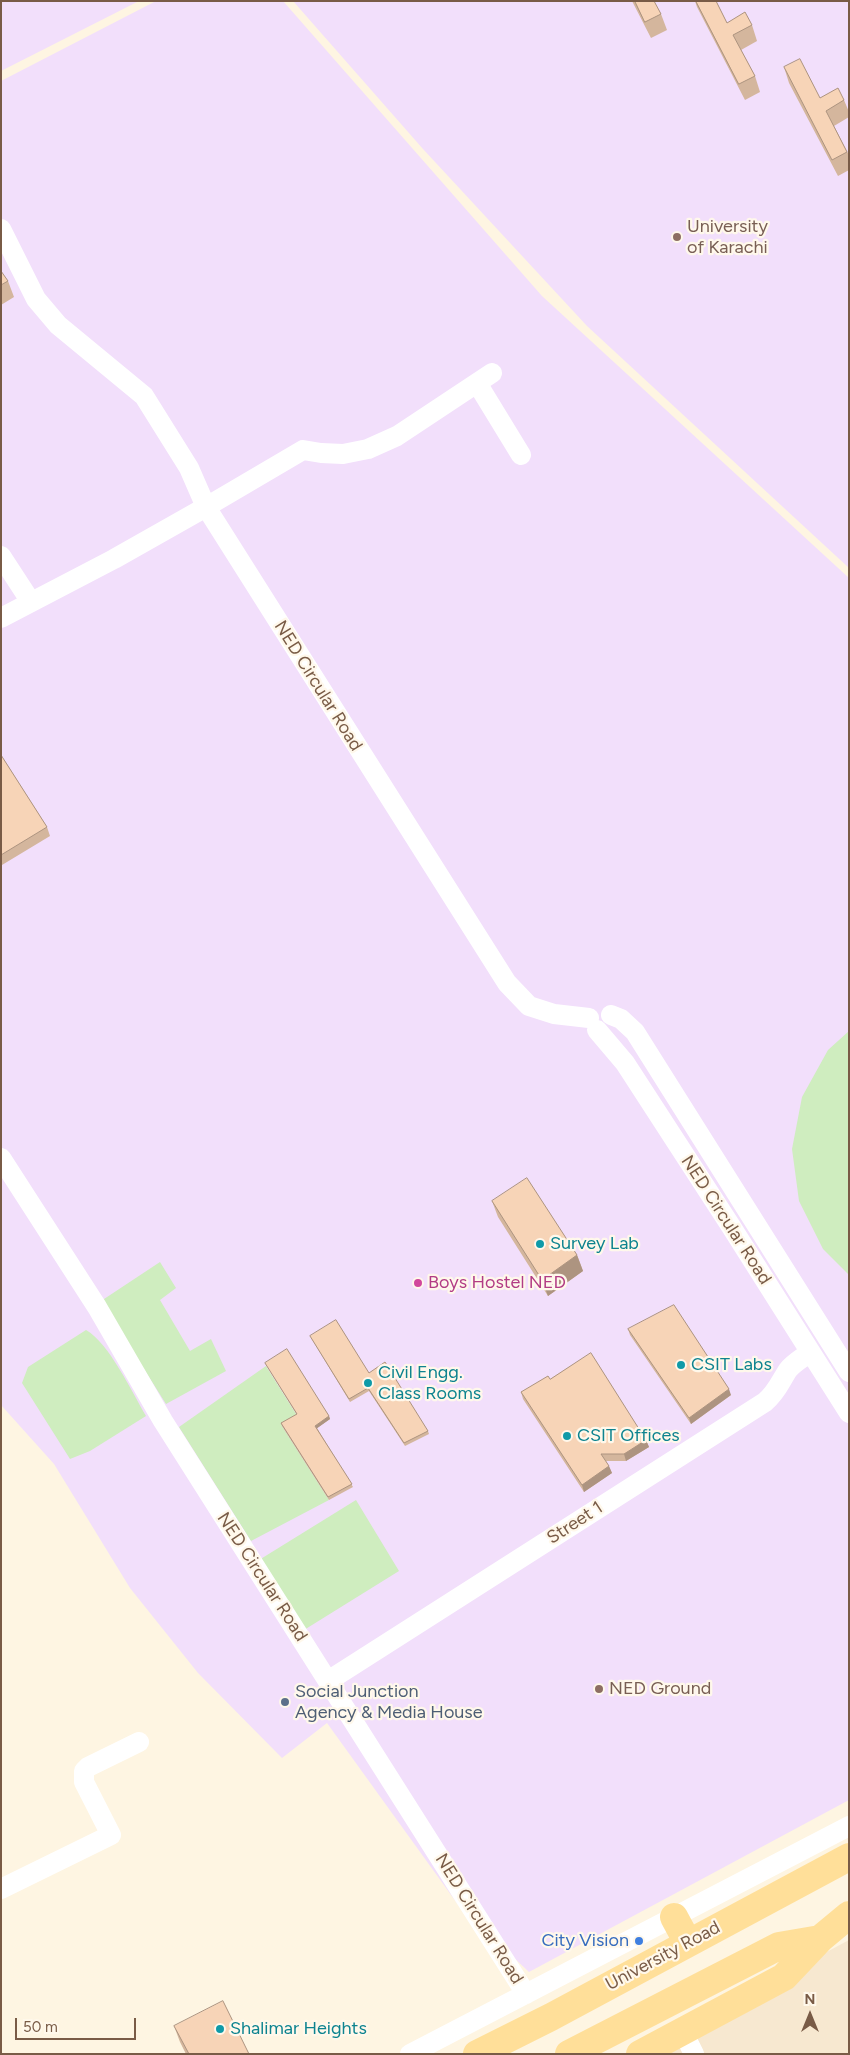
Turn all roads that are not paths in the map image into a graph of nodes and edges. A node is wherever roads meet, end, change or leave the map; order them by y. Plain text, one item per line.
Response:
1 (1, 230) edge
2 (521, 455) dead end
3 (206, 507) junction
4 (1, 556) edge
5 (31, 602) junction
6 (1, 618) edge
7 (593, 1024) junction
8 (1, 1158) edge
9 (810, 1352) junction
10 (849, 1372) edge
11 (849, 1414) edge
12 (328, 1681) junction
13 (139, 1742) dead end
14 (849, 1826) edge
15 (849, 1857) edge
16 (1, 1889) edge
17 (849, 1914) edge
18 (674, 1918) junction
19 (849, 1924) edge
20 (820, 1939) junction
21 (688, 1943) junction
22 (526, 1994) junction
23 (688, 2043) edge
24 (572, 2053) edge
25 (410, 2054) edge
26 (477, 2054) edge
27 (640, 2054) edge

1 - 3 street, NED Circular Road
2 - 3 street
3 - 5 street
3 - 7 street, NED Circular Road
4 - 5 street
5 - 6 street
7 - 9 street, NED Circular Road
7 - 10 street, NED Circular Road
8 - 12 street, NED Circular Road
9 - 11 street, NED Circular Road
9 - 12 street, Street 1
12 - 22 street, NED Circular Road
13 - 16 street
14 - 18 street
15 - 21 main road, University Road
17 - 20 main road
18 - 21 main road
18 - 22 street
19 - 20 street
20 - 23 main road
20 - 24 main road
21 - 26 main road, University Road
22 - 25 street
23 - 27 main road

